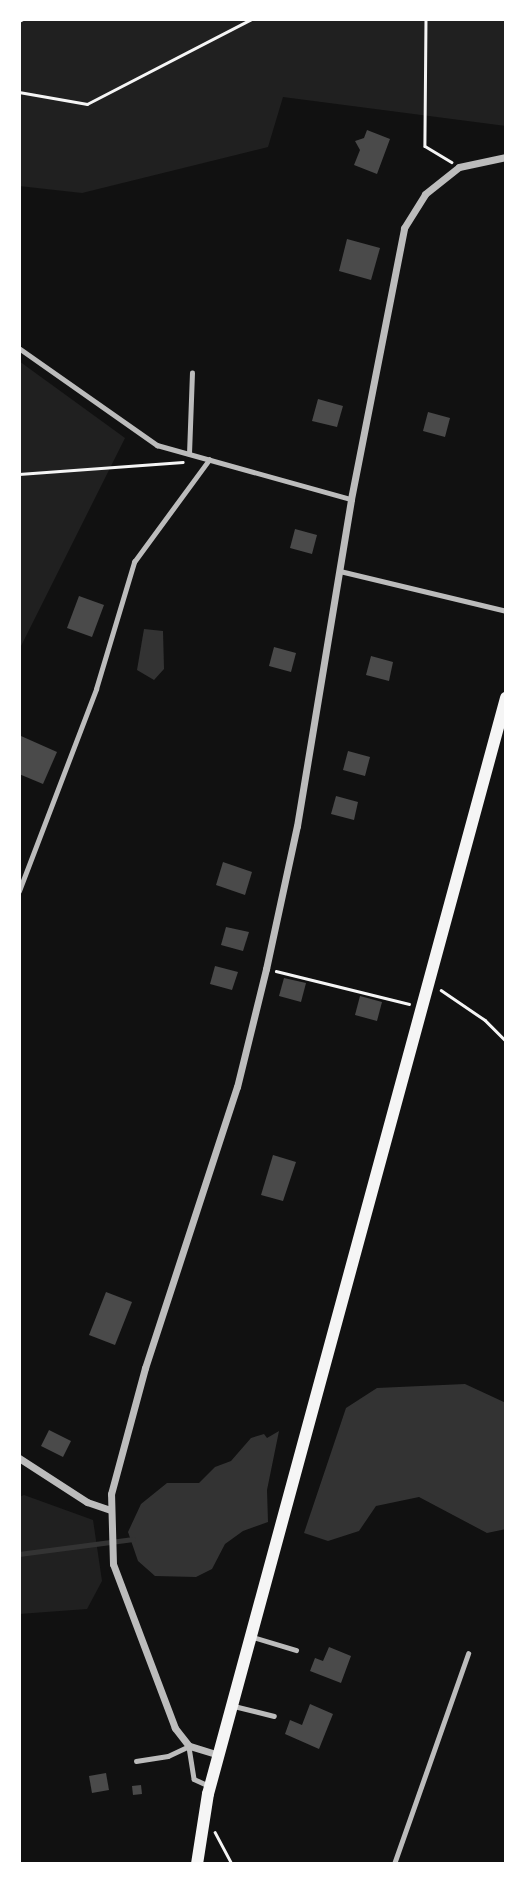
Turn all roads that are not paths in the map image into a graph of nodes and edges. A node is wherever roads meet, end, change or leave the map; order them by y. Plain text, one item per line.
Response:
1 (506, 157) edge
2 (19, 348) edge
3 (192, 373) dead end
4 (189, 454) junction
5 (209, 460) junction
6 (351, 499) junction
7 (339, 571) junction
8 (506, 611) edge
9 (506, 698) edge
10 (19, 891) edge
11 (19, 1458) edge
12 (110, 1510) junction
13 (251, 1637) junction
14 (296, 1650) dead end
15 (468, 1654) dead end
16 (233, 1705) junction
17 (274, 1716) dead end
18 (189, 1746) junction
19 (219, 1755) junction
20 (136, 1761) dead end
21 (210, 1787) junction
22 (197, 1864) edge
23 (394, 1864) edge

1 - 6 street
2 - 4 lane
3 - 4 lane
4 - 5 lane
5 - 6 lane
5 - 10 lane
6 - 7 street
7 - 8 lane
7 - 12 street
9 - 13 main road
11 - 12 street
12 - 18 street
13 - 14 lane
13 - 16 main road
15 - 23 lane
16 - 17 lane
16 - 19 main road
18 - 19 street
18 - 20 lane
18 - 21 lane
19 - 21 main road
21 - 22 main road

